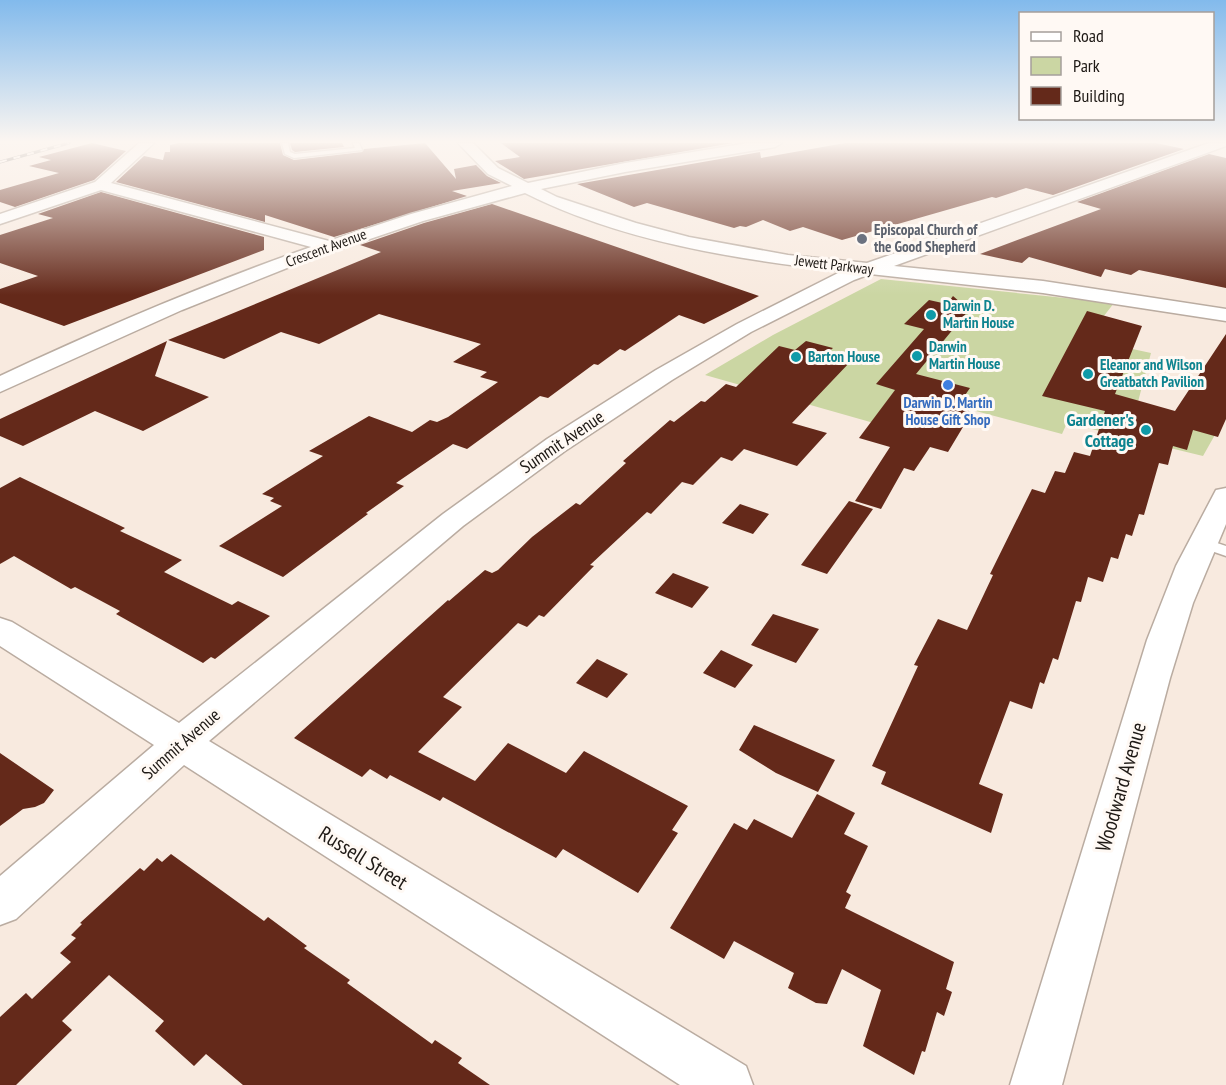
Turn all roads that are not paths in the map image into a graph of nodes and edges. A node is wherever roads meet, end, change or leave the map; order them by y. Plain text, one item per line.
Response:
1 (74, 194) edge
2 (132, 194) edge
3 (504, 194) edge
4 (537, 194) edge
5 (1079, 194) edge
6 (0, 219) edge
7 (329, 246) junction
8 (866, 269) junction
9 (1226, 315) edge
10 (0, 385) edge
11 (1226, 496) edge
12 (1214, 547) edge
13 (0, 630) edge
14 (182, 744) junction
15 (0, 904) edge
16 (727, 1085) edge
17 (1036, 1085) edge

1 - 6 street
2 - 7 street
3 - 7 street, Crescent Avenue
4 - 8 street, Jewett Parkway
5 - 8 street, Summit Avenue
7 - 10 street, Crescent Avenue
8 - 9 street, Jewett Parkway
8 - 14 street, Summit Avenue
11 - 12 street, Woodward Avenue
12 - 17 street, Woodward Avenue
13 - 14 street, Russell Street
14 - 15 street, Summit Avenue
14 - 16 street, Russell Street

